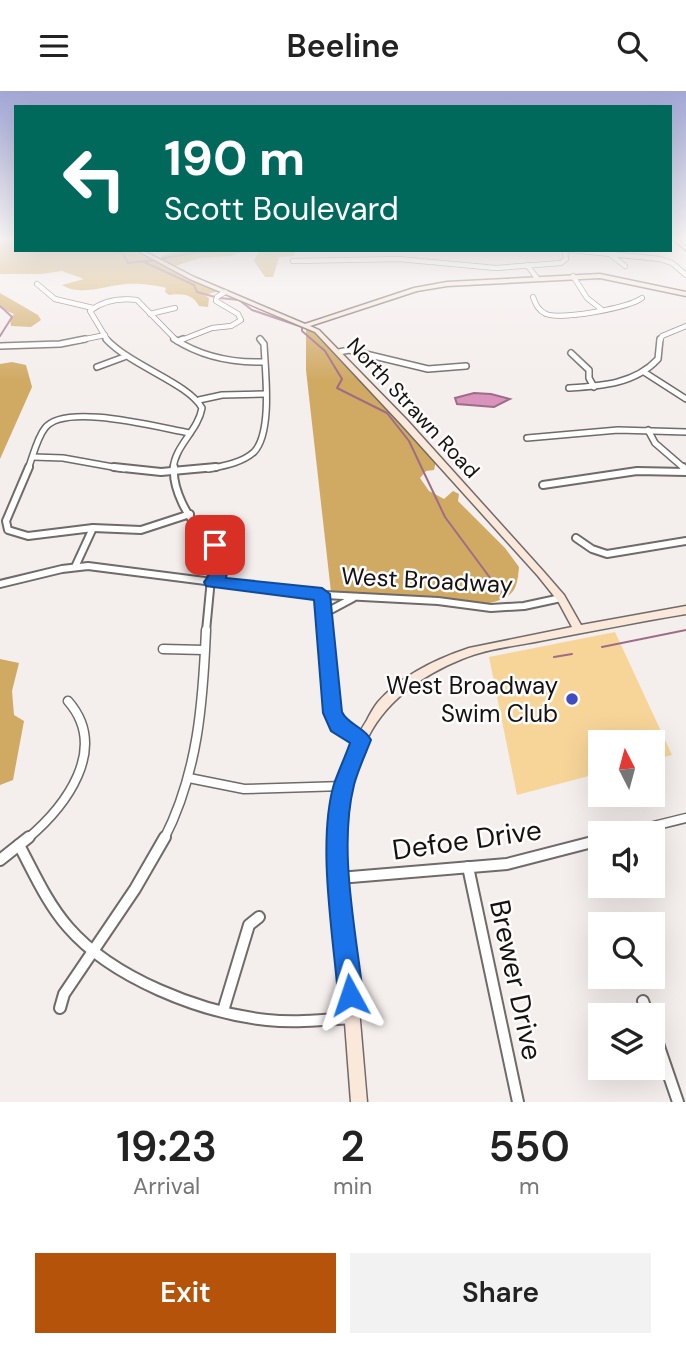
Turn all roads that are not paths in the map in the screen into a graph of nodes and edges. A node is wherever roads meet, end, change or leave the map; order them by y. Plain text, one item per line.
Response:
1 (40, 287) edge
2 (211, 287) edge
3 (425, 287) edge
4 (580, 287) edge
5 (657, 287) edge
6 (222, 293) junction
7 (686, 294) edge
8 (533, 297) dead end
9 (642, 298) dead end
10 (93, 308) junction
11 (175, 308) dead end
12 (601, 309) junction
13 (150, 314) junction
14 (307, 325) junction
15 (686, 326) edge
16 (105, 335) junction
17 (260, 339) dead end
18 (178, 341) junction
19 (0, 346) edge
20 (339, 352) junction
21 (571, 353) dead end
22 (124, 357) junction
23 (264, 362) junction
24 (466, 366) dead end
25 (97, 367) dead end
26 (644, 372) junction
27 (594, 387) junction
28 (569, 388) dead end
29 (265, 394) junction
30 (686, 399) edge
31 (199, 400) junction
32 (648, 430) junction
33 (686, 432) edge
34 (190, 433) junction
35 (527, 438) dead end
36 (33, 457) junction
37 (686, 470) edge
38 (174, 471) junction
39 (543, 485) dead end
40 (190, 513) junction
41 (93, 528) junction
42 (576, 538) dead end
43 (686, 541) edge
44 (75, 567) junction
45 (212, 582) junction
46 (0, 584) edge
47 (322, 594) junction
48 (357, 597) junction
49 (561, 599) junction
50 (686, 610) edge
51 (323, 614) junction
52 (579, 630) junction
53 (163, 649) dead end
54 (204, 650) junction
55 (68, 701) dead end
56 (361, 740) junction
57 (189, 778) junction
58 (344, 786) junction
59 (686, 818) edge
60 (665, 823) edge
61 (588, 843) edge
62 (19, 845) junction
63 (0, 860) edge
64 (468, 867) junction
65 (339, 878) junction
66 (260, 917) dead end
67 (94, 951) junction
68 (60, 1008) dead end
69 (223, 1011) junction
70 (352, 1018) junction
71 (665, 1064) edge
72 (359, 1102) edge
73 (518, 1102) edge
74 (678, 1102) edge

1 - 10 street
2 - 6 street, North Strawn Road
3 - 14 street
4 - 12 street
5 - 7 street
6 - 14 street, North Strawn Road
6 - 18 street
8 - 12 street
9 - 12 street
10 - 13 street
10 - 16 street
11 - 13 street
13 - 18 street
14 - 20 street, North Strawn Road
15 - 26 street
16 - 19 street
16 - 22 street
17 - 23 street
18 - 23 street
20 - 24 street
20 - 49 street, North Strawn Road
21 - 27 street
22 - 25 street
22 - 31 street
23 - 29 street
26 - 27 street
26 - 30 street
27 - 28 street
29 - 31 street
29 - 38 street
31 - 34 street
32 - 33 street
32 - 35 street
32 - 37 street
34 - 36 street
34 - 38 street
36 - 38 street
36 - 41 street
37 - 39 street
38 - 40 street
40 - 41 street
40 - 45 street
41 - 44 street
42 - 43 street
44 - 45 street, West Broadway
44 - 46 street, West Broadway
45 - 47 street, West Broadway
45 - 54 street
47 - 48 street, West Broadway
47 - 51 street
48 - 49 street, West Broadway
48 - 51 street
49 - 52 street, North Strawn Road
50 - 52 street
51 - 56 street
52 - 56 street
53 - 54 street
54 - 57 street
55 - 62 street
56 - 58 street
57 - 58 street
57 - 67 street
58 - 65 street
59 - 60 street
61 - 64 street, Defoe Drive
62 - 63 street
62 - 67 street
64 - 65 street, Defoe Drive
64 - 73 street, Brewer Drive
65 - 70 street
66 - 69 street
67 - 68 street
67 - 69 street
69 - 70 street
70 - 72 street
71 - 74 street

